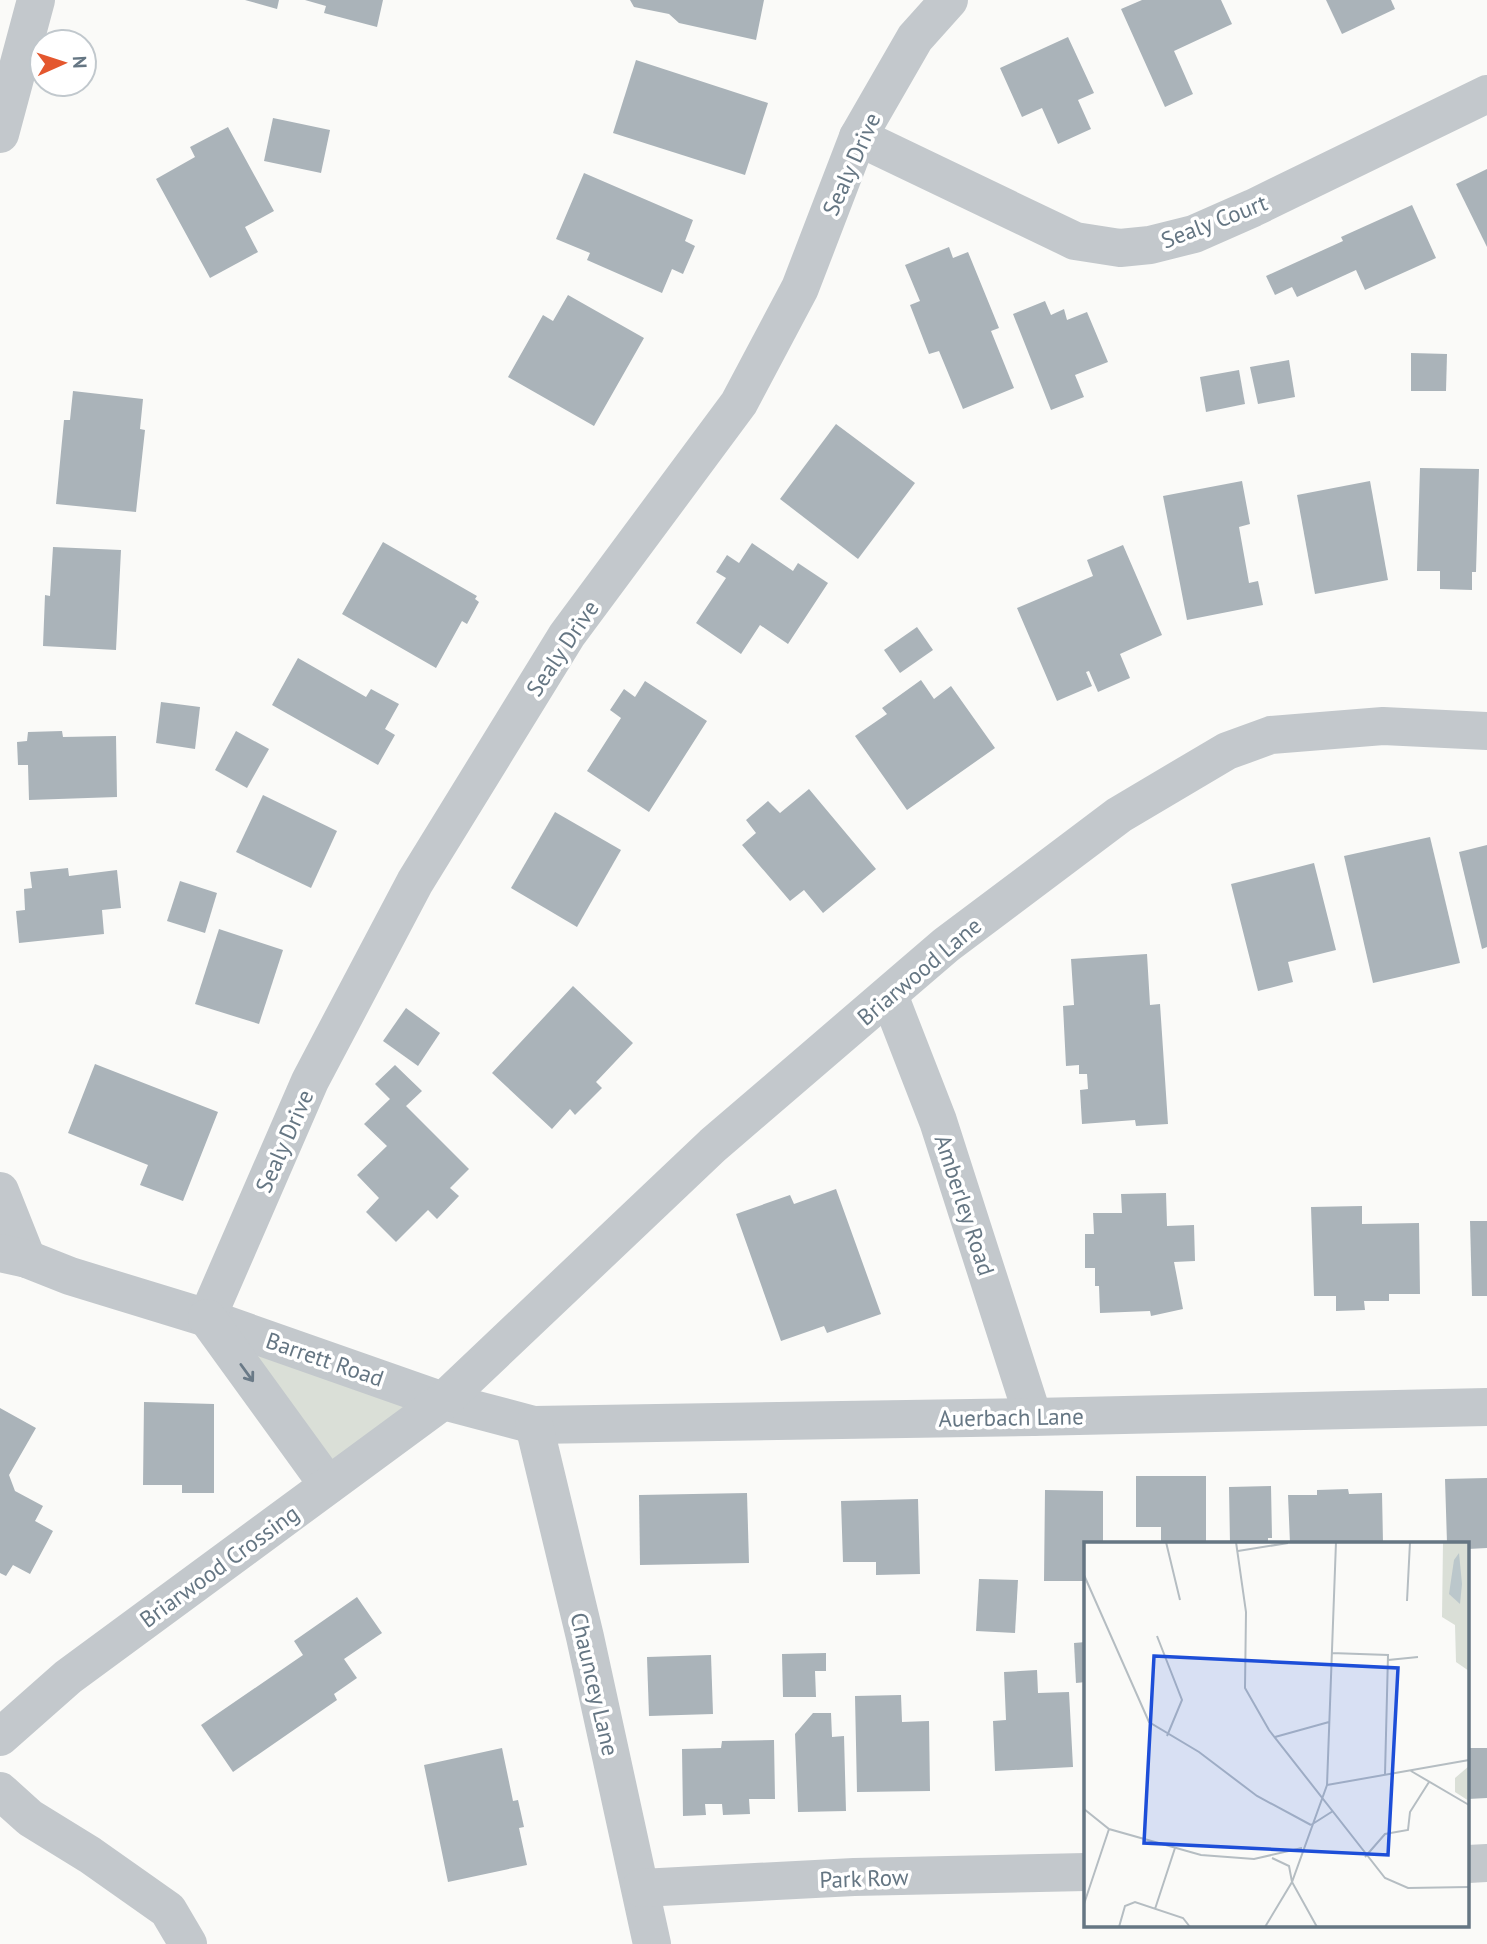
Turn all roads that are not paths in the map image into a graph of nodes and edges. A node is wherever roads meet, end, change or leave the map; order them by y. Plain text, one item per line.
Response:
1 (36, 0) edge
2 (949, 0) edge
3 (1487, 94) edge
4 (0, 134) edge
5 (858, 137) junction
6 (1487, 730) edge
7 (889, 995) junction
8 (0, 1191) edge
9 (13, 1256) edge
10 (206, 1318) junction
11 (443, 1401) junction
12 (1487, 1407) edge
13 (1032, 1417) junction
14 (534, 1425) junction
15 (328, 1485) junction
16 (0, 1737) edge
17 (0, 1791) edge
18 (1084, 1872) edge
19 (641, 1888) junction
20 (188, 1944) edge
21 (652, 1944) edge

1 - 4 street
2 - 5 street, Sealy Drive
3 - 5 street, Sealy Court
5 - 10 street, Sealy Drive
6 - 7 street, Briarwood Lane
7 - 11 street, Briarwood Lane
7 - 13 street, Amberley Road
8 - 9 street
9 - 10 street, Barrett Road
10 - 11 street, Barrett Road
10 -> 15 street, Barrett Road
11 - 14 street, Barrett Road
11 - 15 street, Briarwood Crossing
12 - 13 street, Auerbach Lane
13 - 14 street, Auerbach Lane
14 - 19 street, Chauncey Lane
15 - 16 street, Briarwood Crossing
17 - 20 street
18 - 19 street, Park Row
19 - 21 street, Chauncey Lane

